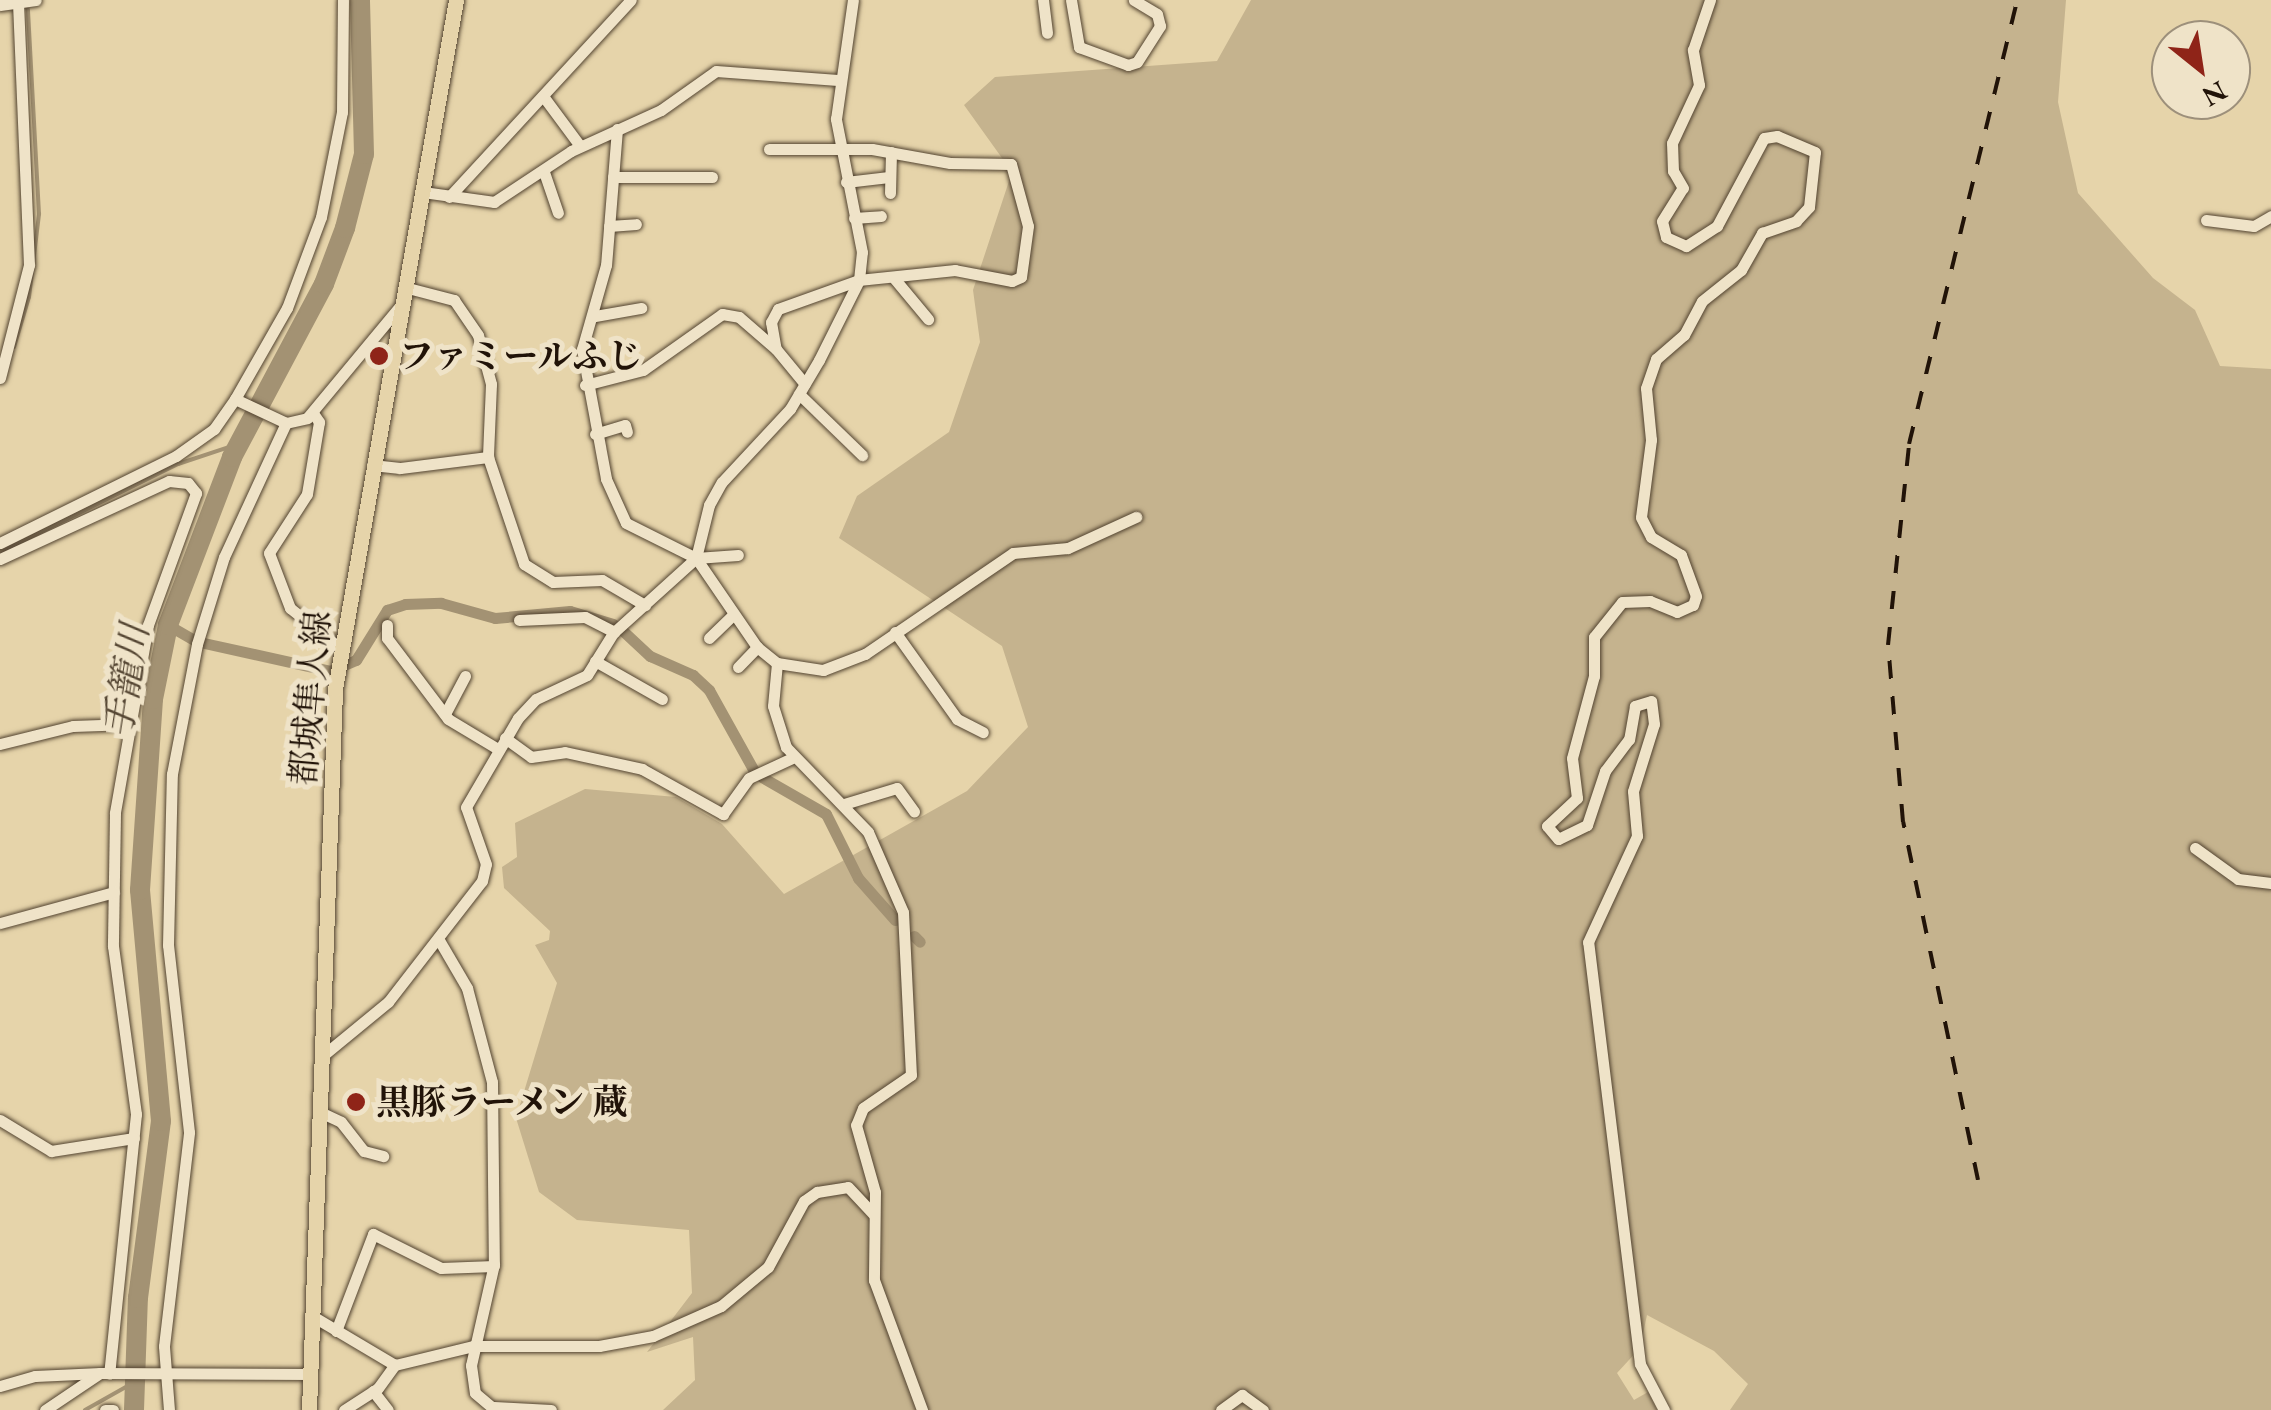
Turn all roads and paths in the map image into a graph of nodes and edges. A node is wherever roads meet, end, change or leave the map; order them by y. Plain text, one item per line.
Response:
1 (36, 0) edge
2 (343, 0) edge
3 (456, 0) edge
4 (631, 0) edge
5 (853, 0) edge
6 (1043, 0) edge
7 (1071, 0) edge
8 (1134, 0) edge
9 (1710, 0) edge
10 (18, 3) edge
11 (0, 5) edge
12 (1046, 33) dead end
13 (838, 80) junction
14 (543, 96) junction
15 (618, 129) junction
16 (580, 146) junction
17 (770, 148) dead end
18 (840, 151) junction
19 (890, 152) junction
20 (544, 172) junction
21 (612, 177) junction
22 (712, 177) dead end
23 (890, 177) junction
24 (846, 182) junction
25 (422, 192) junction
26 (890, 193) dead end
27 (449, 197) junction
28 (558, 213) dead end
29 (881, 216) dead end
30 (2271, 216) edge
31 (854, 218) junction
32 (2206, 220) dead end
33 (636, 224) dead end
34 (609, 226) junction
35 (893, 277) junction
36 (859, 280) junction
37 (404, 287) junction
38 (399, 308) junction
39 (641, 308) dead end
40 (595, 316) junction
41 (928, 319) dead end
42 (776, 349) junction
43 (4, 351) edge
44 (0, 378) edge
45 (585, 385) junction
46 (802, 389) junction
47 (235, 400) junction
48 (314, 414) junction
49 (286, 422) junction
50 (627, 432) dead end
51 (595, 434) junction
52 (862, 455) dead end
53 (488, 456) junction
54 (372, 465) junction
55 (1136, 516) dead end
56 (0, 543) edge
57 (738, 555) dead end
58 (696, 558) junction
59 (0, 559) edge
60 (645, 606) junction
61 (732, 616) junction
62 (519, 620) dead end
63 (387, 625) dead end
64 (614, 632) junction
65 (895, 632) junction
66 (709, 638) dead end
67 (757, 647) junction
68 (340, 650) junction
69 (596, 661) junction
70 (778, 664) junction
71 (738, 666) dead end
72 (465, 676) dead end
73 (662, 698) dead end
74 (444, 714) junction
75 (128, 728) junction
76 (984, 732) dead end
77 (501, 743) junction
78 (0, 748) edge
79 (792, 758) junction
80 (844, 804) junction
81 (914, 811) dead end
82 (2195, 848) dead end
83 (2271, 883) edge
84 (114, 892) junction
85 (0, 923) edge
86 (439, 940) junction
87 (322, 1057) junction
88 (320, 1112) junction
89 (0, 1120) edge
90 (134, 1138) junction
91 (383, 1156) dead end
92 (874, 1215) junction
93 (494, 1266) junction
94 (314, 1317) junction
95 (336, 1331) junction
96 (473, 1346) junction
97 (395, 1365) junction
98 (108, 1374) junction
99 (310, 1374) junction
100 (167, 1376) junction
101 (0, 1386) edge
102 (373, 1391) junction
103 (495, 1408) edge
104 (45, 1410) edge
105 (105, 1410) edge
106 (113, 1410) edge
107 (170, 1410) edge
108 (308, 1410) edge
109 (344, 1410) edge
110 (388, 1410) edge
111 (550, 1410) edge
112 (922, 1410) edge
113 (1221, 1410) edge
114 (1263, 1410) edge
115 (1664, 1410) edge

1 - 10 street
2 - 47 street
3 - 25 main road, 都城隼人線
4 - 14 street
5 - 13 street
6 - 12 street
7 - 8 street
9 - 115 street
10 - 11 street
10 - 43 street
13 - 15 street
13 - 18 street
14 - 16 street
14 - 27 street
15 - 16 street
15 - 21 street
16 - 20 street
17 - 18 street
18 - 19 street
18 - 24 street
19 - 23 street
19 - 35 street
20 - 27 street
20 - 28 street
21 - 22 street
21 - 34 street
23 - 24 street
23 - 26 street
24 - 31 street
25 - 27 street
25 - 37 main road, 都城隼人線
29 - 31 street
30 - 32 street
31 - 36 street
33 - 34 street
34 - 40 street
35 - 36 street
35 - 41 street
36 - 42 street
36 - 46 street
37 - 38 main road, 都城隼人線
37 - 53 street
38 - 48 street
38 - 54 main road, 都城隼人線
39 - 40 street
40 - 45 street
42 - 45 street
42 - 46 street
43 - 44 street
45 - 51 street
46 - 52 street
46 - 58 street
47 - 49 street
47 - 56 street
48 - 49 street
48 - 68 street
49 - 100 street
50 - 51 street
51 - 58 street
53 - 54 street
53 - 60 street
54 - 68 main road, 都城隼人線
55 - 65 street
57 - 58 street
58 - 60 street
58 - 61 street
59 - 75 street
60 - 64 street
61 - 66 street
61 - 67 street
62 - 64 street
63 - 74 street
64 - 69 street
65 - 70 street
65 - 76 street
67 - 70 street
67 - 71 street
68 - 87 main road, 都城隼人線
69 - 73 street
69 - 77 street
70 - 79 street
72 - 74 street
74 - 77 street
75 - 78 street
75 - 84 street
77 - 79 street
77 - 86 street
79 - 80 street
80 - 81 street
80 - 92 street
82 - 83 street
84 - 85 street
84 - 90 street
86 - 87 street
86 - 93 street
87 - 88 main road, 都城隼人線
88 - 91 street
88 - 94 main road, 都城隼人線
89 - 90 street
90 - 98 street
92 - 96 street
92 - 112 street
93 - 95 street
93 - 96 street
94 - 95 street
94 - 99 main road, 都城隼人線
95 - 97 street
96 - 97 street
96 - 103 street
97 - 102 street
98 - 100 street
98 - 101 street
98 - 104 street
99 - 100 street
99 - 108 main road, 都城隼人線
100 - 107 street
102 - 109 street
102 - 110 street
103 - 111 street
105 - 106 street
113 - 114 street

